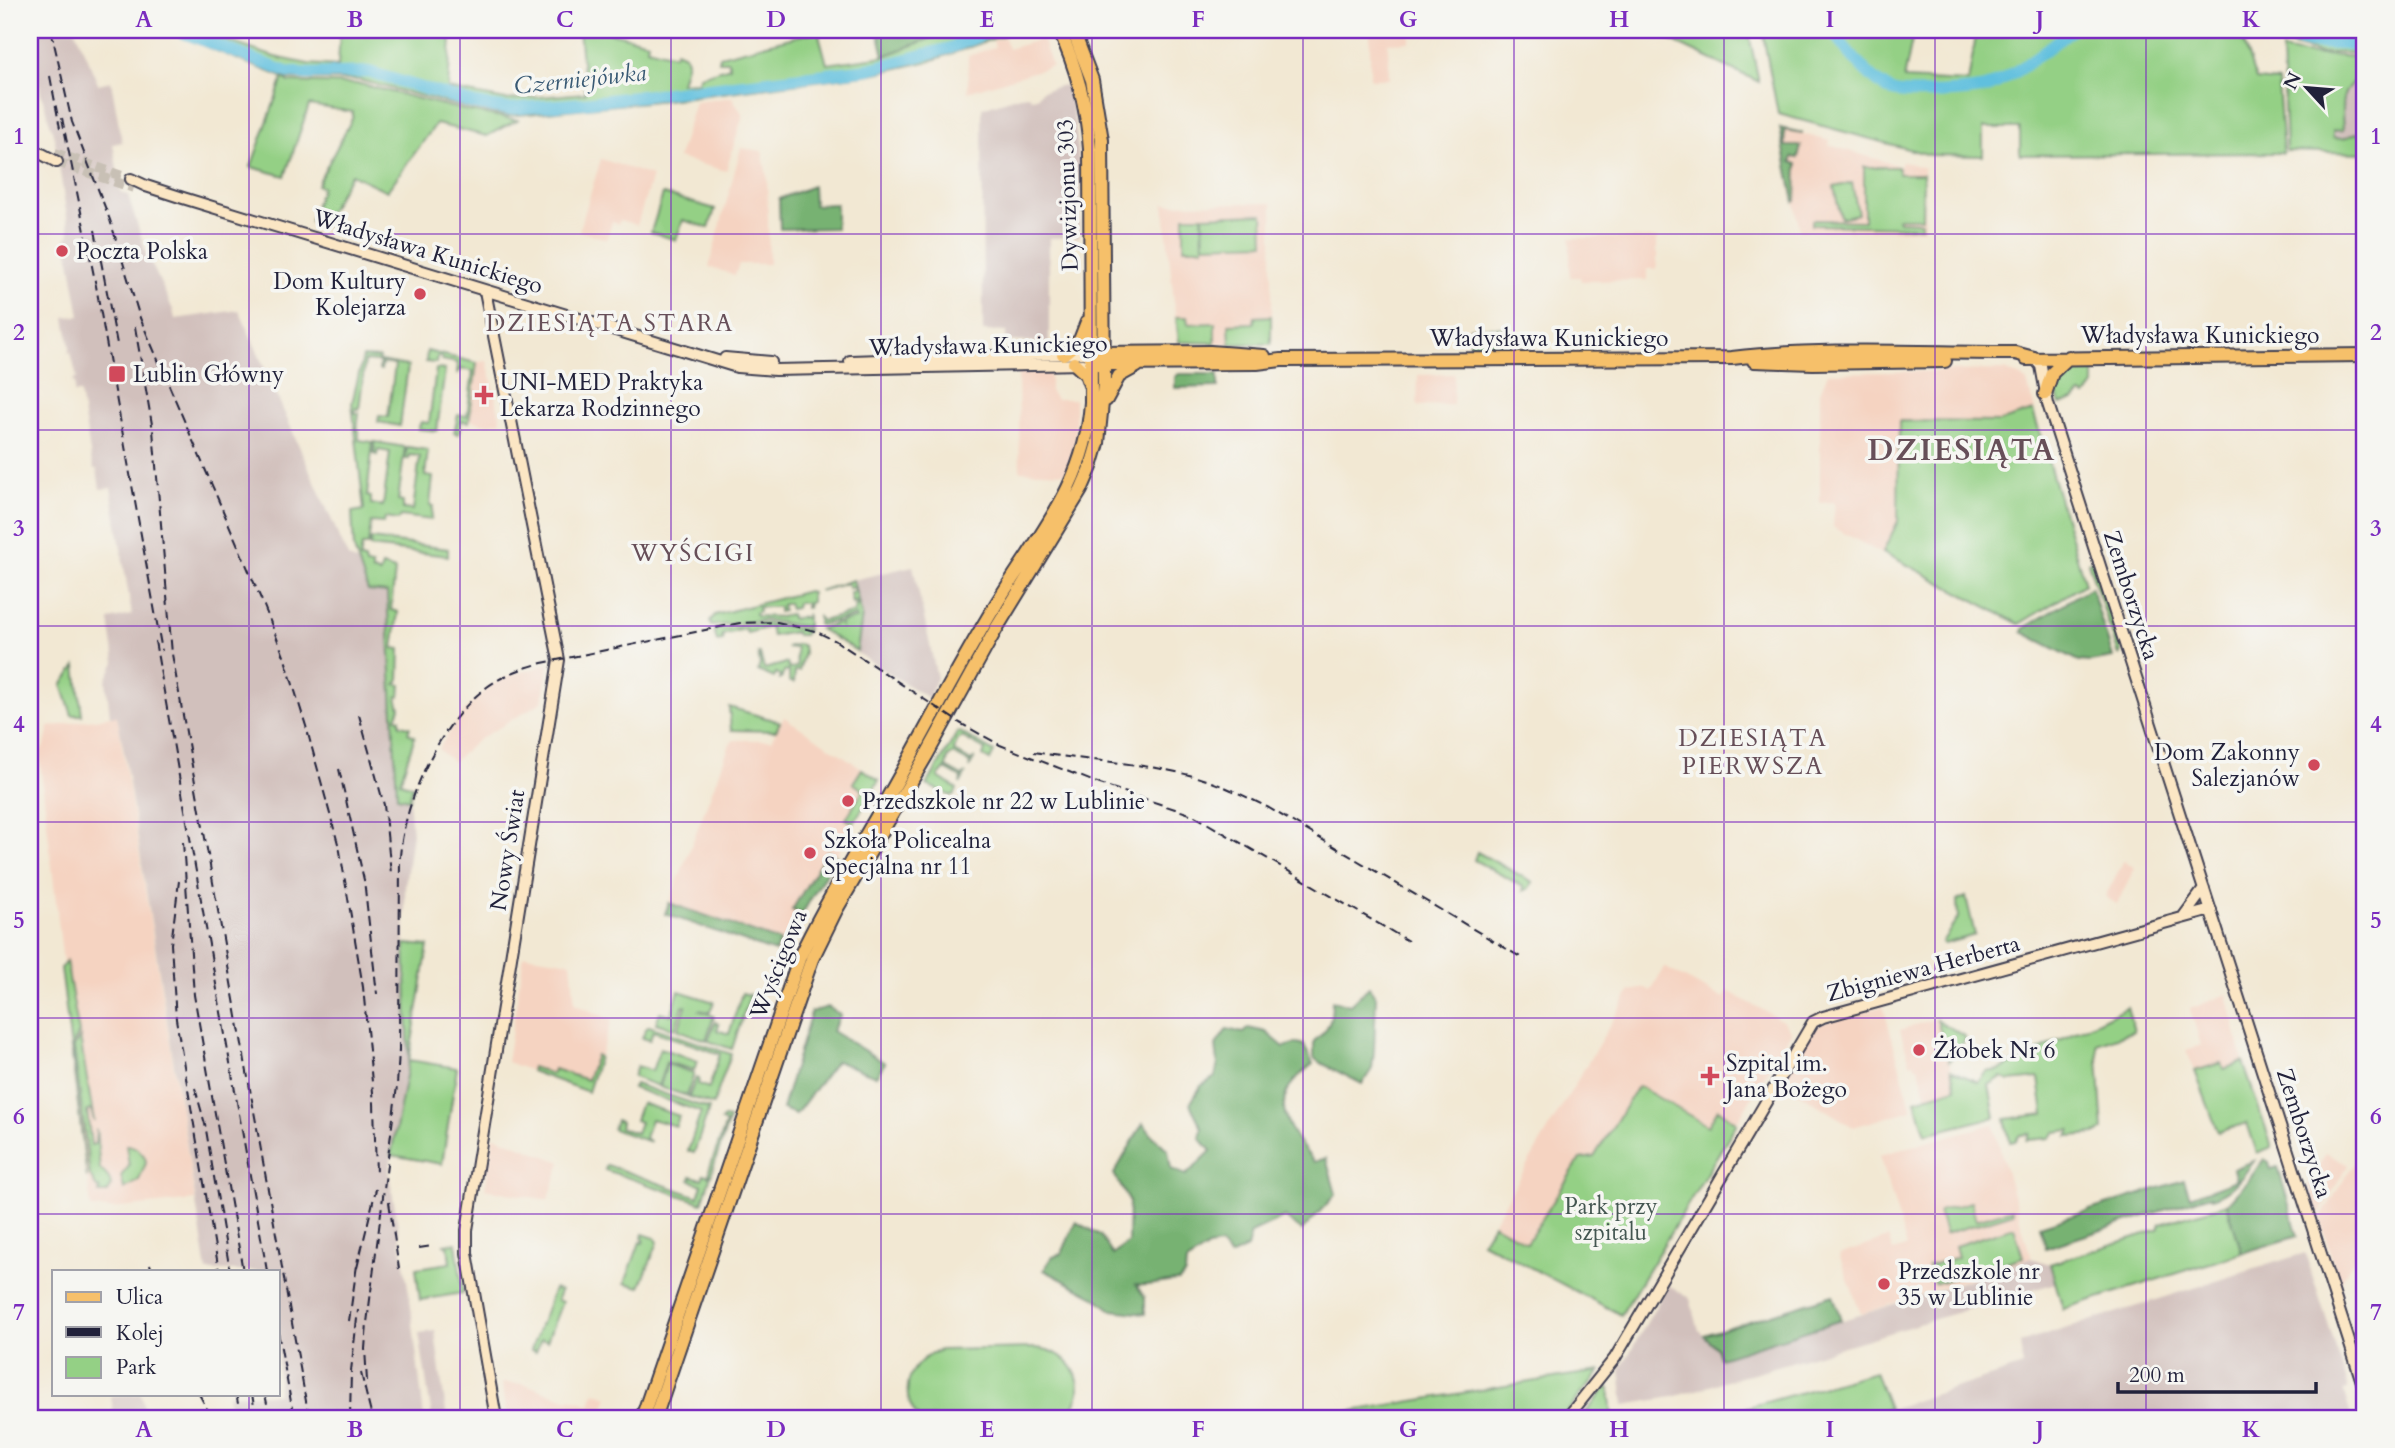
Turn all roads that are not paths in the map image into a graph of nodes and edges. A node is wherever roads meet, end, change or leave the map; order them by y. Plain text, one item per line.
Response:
1 (1059, 30) edge
2 (1073, 30) edge
3 (30, 151) edge
4 (56, 158) tunnel mouth
5 (132, 183) tunnel mouth
6 (485, 291) junction
7 (1091, 298) junction
8 (1104, 339) junction
9 (1126, 352) junction
10 (1063, 354) junction
11 (698, 355) junction
12 (2365, 355) edge
13 (2069, 357) junction
14 (1098, 358) junction
15 (2034, 358) junction
16 (1281, 360) junction
17 (1074, 363) junction
18 (1142, 364) junction
19 (1091, 387) junction
20 (2045, 394) junction
21 (1102, 411) junction
22 (2204, 889) junction
23 (2211, 910) junction
24 (2184, 916) junction
25 (2365, 1391) edge
26 (496, 1418) edge
27 (642, 1418) edge
28 (655, 1418) edge
29 (1567, 1418) edge

1 - 7 main road, Dywizjonu 303
2 - 8 main road, Dywizjonu 303
3 - 4 street
5 - 6 street, Władysława Kunickiego
6 - 11 street, Władysława Kunickiego
6 - 26 street, Nowy Świat
7 - 10 main road
7 - 14 main road, Dywizjonu 303
8 - 9 main road
8 - 14 main road, Dywizjonu 303
9 - 14 main road, Władysława Kunickiego
9 - 16 main road, Władysława Kunickiego
10 - 11 street, Władysława Kunickiego
10 - 14 street, Władysława Kunickiego
11 - 17 street, Władysława Kunickiego
12 - 13 main road, Władysława Kunickiego
13 - 15 main road, Władysława Kunickiego
13 - 20 main road
14 - 17 street, Władysława Kunickiego
14 - 18 main road, Władysława Kunickiego
14 - 19 main road, Wyścigowa
14 - 21 main road, Wyścigowa
15 - 16 main road, Władysława Kunickiego
15 - 20 street, Zemborzycka
16 - 18 main road, Władysława Kunickiego
17 - 19 main road
18 - 21 main road
19 - 27 main road, Wyścigowa
20 - 22 street, Zemborzycka
21 - 28 main road, Wyścigowa
22 - 23 street, Zemborzycka
22 - 24 street
23 - 24 street, Zbigniewa Herberta
23 - 25 street, Zemborzycka
24 - 29 street, Zbigniewa Herberta

